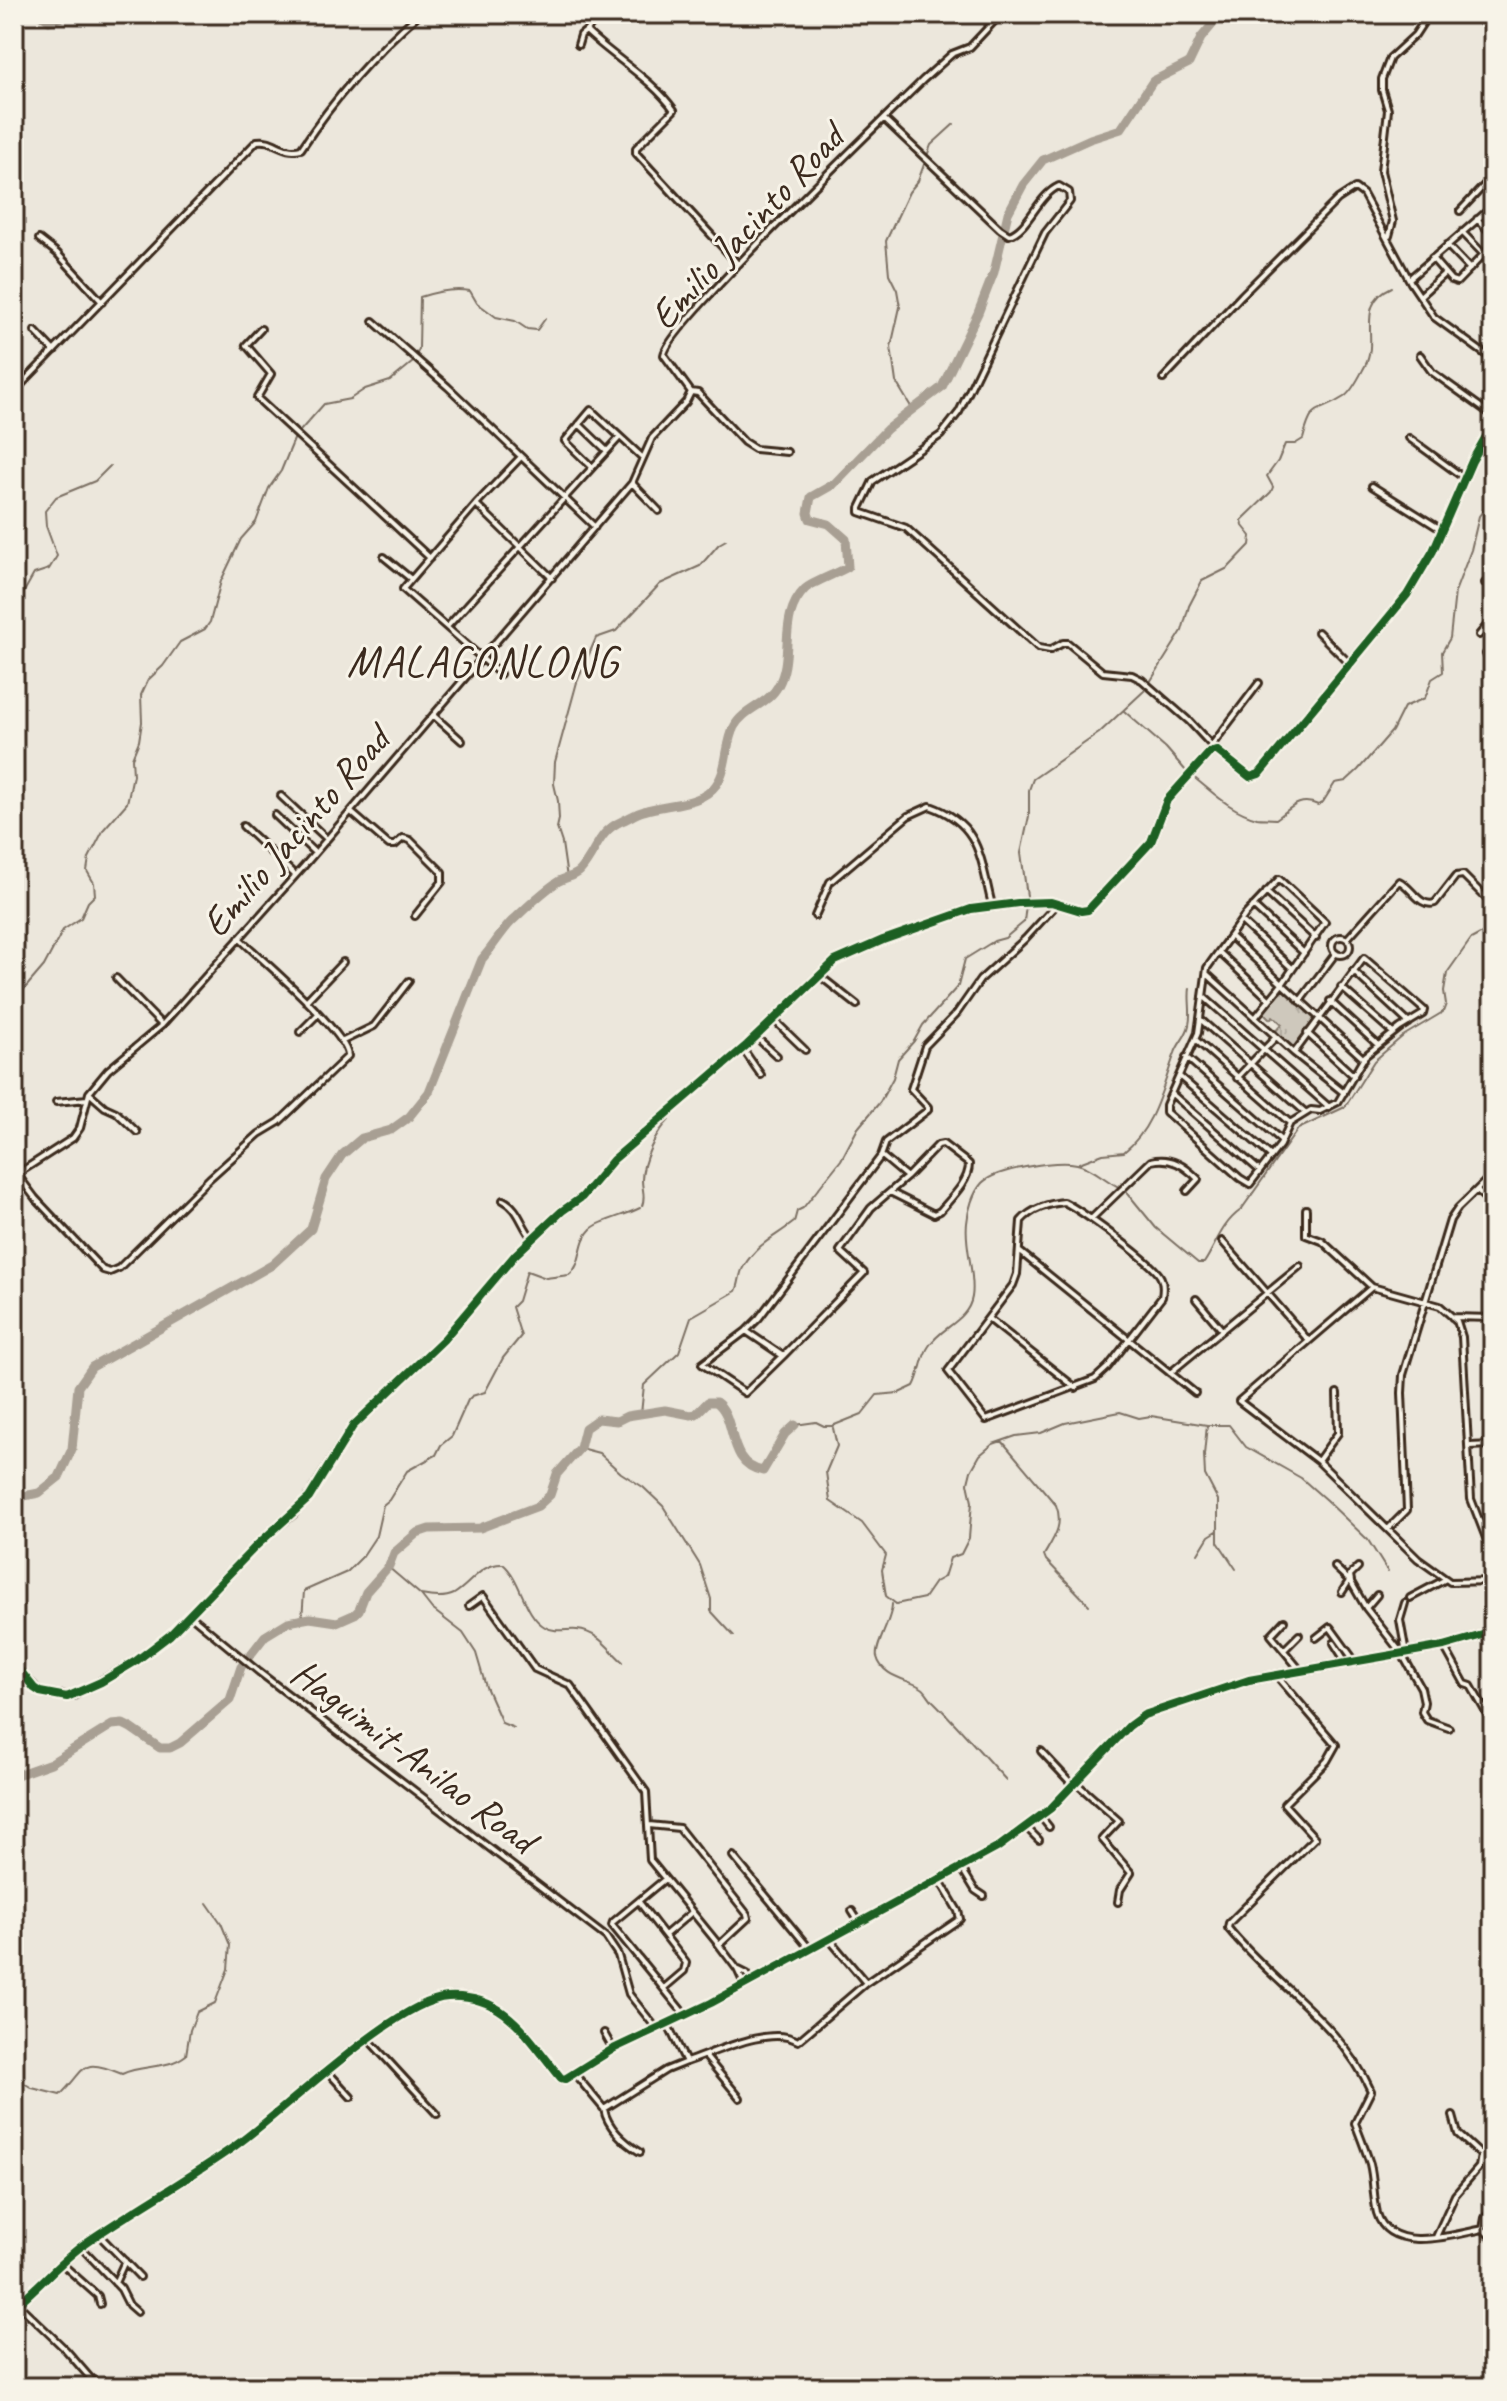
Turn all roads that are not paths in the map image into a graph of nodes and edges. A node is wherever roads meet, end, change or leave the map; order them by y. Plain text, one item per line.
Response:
1 (419, 14) edge
2 (601, 14) edge
3 (1001, 14) edge
4 (1476, 14) edge
5 (1428, 15) edge
6 (586, 31) junction
7 (1493, 34) edge
8 (578, 45) dead end
9 (884, 119) junction
10 (1493, 176) edge
11 (1487, 199) dead end
12 (1493, 206) edge
13 (1460, 211) dead end
14 (1477, 219) junction
15 (1462, 232) junction
16 (1493, 235) edge
17 (1388, 237) junction
18 (39, 239) dead end
19 (1447, 245) junction
20 (1484, 254) junction
21 (1432, 258) junction
22 (738, 264) junction
23 (1493, 264) edge
24 (1470, 269) junction
25 (1445, 273) junction
26 (1409, 279) junction
27 (1420, 296) junction
28 (102, 302) junction
29 (373, 321) dead end
30 (261, 329) dead end
31 (35, 331) dead end
32 (54, 351) junction
33 (1420, 355) dead end
34 (1493, 360) edge
35 (1163, 379) dead end
36 (14, 392) edge
37 (691, 392) junction
38 (1493, 416) edge
39 (579, 424) junction
40 (1493, 424) edge
41 (620, 437) junction
42 (1409, 438) dead end
43 (607, 451) junction
44 (787, 452) dead end
45 (521, 457) junction
46 (643, 458) junction
47 (592, 467) junction
48 (1464, 478) junction
49 (632, 483) junction
50 (1372, 486) dead end
51 (563, 497) junction
52 (476, 504) junction
53 (659, 511) dead end
54 (595, 527) junction
55 (1442, 530) junction
56 (519, 547) junction
57 (384, 557) dead end
58 (430, 558) junction
59 (552, 578) junction
60 (411, 579) junction
61 (1485, 583) dead end
62 (1493, 590) edge
63 (1493, 618) edge
64 (447, 627) junction
65 (1318, 632) dead end
66 (1479, 635) dead end
67 (1493, 646) edge
68 (1486, 654) dead end
69 (481, 659) junction
70 (1350, 664) junction
71 (500, 674) dead end
72 (1259, 683) dead end
73 (433, 715) junction
74 (462, 741) dead end
75 (1214, 748) junction
76 (281, 796) dead end
77 (351, 812) junction
78 (275, 815) dead end
79 (243, 826) dead end
80 (327, 839) junction
81 (315, 853) junction
82 (295, 875) junction
83 (1266, 892) junction
84 (1057, 904) junction
85 (1493, 905) edge
86 (992, 906) junction
87 (1253, 906) junction
88 (415, 916) dead end
89 (815, 916) dead end
90 (1241, 921) junction
91 (1230, 936) junction
92 (239, 938) junction
93 (1316, 938) junction
94 (1347, 939) junction
95 (1219, 952) junction
96 (1304, 953) junction
97 (1336, 953) junction
98 (343, 962) dead end
99 (1293, 969) junction
100 (1353, 971) junction
101 (1206, 973) junction
102 (820, 976) junction
103 (116, 978) dead end
104 (409, 981) dead end
105 (1281, 984) junction
106 (1341, 987) junction
107 (1203, 996) junction
108 (1269, 999) junction
109 (306, 1001) junction
110 (1300, 1001) junction
111 (1330, 1001) junction
112 (857, 1005) dead end
113 (318, 1014) junction
114 (1319, 1017) junction
115 (1255, 1018) junction
116 (1200, 1019) junction
117 (774, 1020) junction
118 (1409, 1023) junction
119 (162, 1025) junction
120 (300, 1032) dead end
121 (1307, 1033) junction
122 (1393, 1033) junction
123 (756, 1037) junction
124 (1276, 1037) junction
125 (1196, 1040) junction
126 (343, 1041) junction
127 (1378, 1045) junction
128 (743, 1049) junction
129 (805, 1050) dead end
130 (1263, 1050) junction
131 (1294, 1053) junction
132 (777, 1056) dead end
133 (1186, 1057) junction
134 (1364, 1059) junction
135 (1250, 1064) junction
136 (761, 1075) dead end
137 (1179, 1076) junction
138 (1354, 1076) junction
139 (1237, 1078) junction
140 (1344, 1093) junction
141 (1172, 1094) junction
142 (88, 1096) junction
143 (56, 1102) dead end
144 (1329, 1107) junction
145 (1306, 1113) junction
146 (1290, 1123) junction
147 (137, 1132) dead end
148 (1282, 1141) junction
149 (881, 1156) junction
150 (1272, 1156) junction
151 (1261, 1172) junction
152 (1493, 1174) edge
153 (16, 1175) edge
154 (907, 1177) junction
155 (1476, 1190) junction
156 (1187, 1191) dead end
157 (890, 1192) junction
158 (503, 1200) dead end
159 (1493, 1205) edge
160 (1306, 1209) dead end
161 (1091, 1219) junction
162 (532, 1238) junction
163 (1222, 1241) dead end
164 (1019, 1251) junction
165 (1300, 1266) dead end
166 (1372, 1287) junction
167 (1267, 1293) junction
168 (1196, 1299) dead end
169 (1424, 1301) junction
170 (1452, 1317) junction
171 (1493, 1318) edge
172 (989, 1319) junction
173 (1222, 1330) junction
174 (746, 1331) junction
175 (1129, 1341) junction
176 (1309, 1341) junction
177 (783, 1356) junction
178 (1170, 1373) junction
179 (1076, 1388) junction
180 (1195, 1393) dead end
181 (1337, 1393) dead end
182 (1493, 1445) edge
183 (1469, 1446) junction
184 (1318, 1461) junction
185 (314, 1489) joint
186 (1388, 1529) junction
187 (1493, 1556) edge
188 (1335, 1567) dead end
189 (1358, 1567) dead end
190 (1446, 1579) junction
191 (1493, 1581) edge
192 (1350, 1582) junction
193 (1342, 1592) dead end
194 (1377, 1595) dead end
195 (1410, 1598) dead end
196 (1405, 1603) dead end
197 (469, 1606) dead end
198 (1366, 1608) junction
199 (190, 1615) junction
200 (1284, 1621) dead end
201 (1493, 1632) edge
202 (1299, 1635) dead end
203 (1485, 1635) junction
204 (1316, 1638) dead end
205 (1334, 1643) dead end
206 (1493, 1644) edge
207 (1444, 1646) junction
208 (1284, 1650) junction
209 (1404, 1654) junction
210 (14, 1656) edge
211 (1351, 1663) junction
212 (1301, 1671) junction
213 (1276, 1675) junction
214 (1492, 1723) edge
215 (1449, 1728) dead end
216 (1041, 1751) dead end
217 (1075, 1784) junction
218 (1041, 1817) junction
219 (649, 1825) junction
220 (1049, 1827) dead end
221 (1027, 1828) junction
222 (1039, 1840) dead end
223 (733, 1856) dead end
224 (961, 1867) junction
225 (665, 1879) junction
226 (939, 1879) junction
227 (984, 1896) dead end
228 (639, 1902) junction
229 (1118, 1902) dead end
230 (852, 1911) dead end
231 (692, 1912) junction
232 (859, 1922) junction
233 (665, 1935) junction
234 (829, 1938) junction
235 (719, 1945) junction
236 (809, 1948) junction
237 (748, 1983) junction
238 (866, 1983) junction
239 (664, 1988) junction
240 (681, 2010) dead end
241 (667, 2023) junction
242 (656, 2028) junction
243 (604, 2033) dead end
244 (369, 2040) junction
245 (613, 2049) junction
246 (705, 2056) junction
247 (686, 2062) junction
248 (328, 2072) junction
249 (574, 2073) junction
250 (351, 2097) dead end
251 (740, 2098) dead end
252 (604, 2109) junction
253 (437, 2114) dead end
254 (1453, 2116) dead end
255 (640, 2152) dead end
256 (1481, 2155) junction
257 (1493, 2165) edge
258 (1493, 2208) edge
259 (1483, 2229) junction
260 (99, 2235) junction
261 (1436, 2237) junction
262 (1493, 2239) edge
263 (81, 2247) junction
264 (125, 2261) junction
265 (62, 2264) junction
266 (140, 2277) dead end
267 (115, 2283) junction
268 (100, 2304) dead end
269 (16, 2306) edge
270 (137, 2312) dead end
271 (98, 2387) edge

1 - 28 street
2 - 6 street
3 - 9 street, Emilio Jacinto Road
4 - 7 street
5 - 17 street
6 - 8 street
6 - 22 street
9 - 22 street, Emilio Jacinto Road
9 - 75 street
10 - 13 street
11 - 12 street
12 - 14 street
14 - 15 street
14 - 16 street
15 - 19 street
15 - 20 street
17 - 26 street
17 - 35 street
18 - 28 street
19 - 21 street
19 - 24 street
20 - 23 street
20 - 24 street
21 - 25 street
21 - 26 street
22 - 37 street, Emilio Jacinto Road
24 - 25 street
25 - 27 street
26 - 27 street
27 - 34 street
28 - 32 street
29 - 45 street
30 - 58 street
31 - 32 street
32 - 36 street
33 - 38 street
37 - 44 street
37 - 46 street, Emilio Jacinto Road
39 - 41 street
39 - 43 street
39 - 47 street
40 - 48 street
41 - 43 street
41 - 46 street
42 - 48 street
43 - 47 street
45 - 51 street
45 - 52 street
46 - 49 street, Emilio Jacinto Road
47 - 51 street
48 - 55 street
49 - 53 street
49 - 54 street, Emilio Jacinto Road
50 - 55 street
51 - 54 street
51 - 56 street
52 - 56 street
52 - 58 street
54 - 59 street, Emilio Jacinto Road
55 - 70 street
56 - 59 street
56 - 64 street
57 - 60 street
58 - 60 street
59 - 69 street, Emilio Jacinto Road
60 - 64 street
61 - 62 street
63 - 66 street
64 - 69 street
65 - 70 street
67 - 68 street
69 - 71 street
69 - 73 street, Emilio Jacinto Road
70 - 75 street
72 - 75 street
73 - 74 street
73 - 77 street, Emilio Jacinto Road
75 - 84 street
76 - 80 street
77 - 80 street, Emilio Jacinto Road
77 - 88 street
78 - 81 street
79 - 82 street
80 - 81 street, Emilio Jacinto Road
81 - 82 street, Emilio Jacinto Road
82 - 92 street, Emilio Jacinto Road
83 - 87 street
83 - 93 street
83 - 93 street
84 - 86 street
84 - 149 street
85 - 94 street
86 - 89 street
86 - 102 street
87 - 90 street
87 - 96 street
90 - 91 street
90 - 99 street
91 - 95 street
91 - 105 street
92 - 109 street
92 - 119 street, Emilio Jacinto Road
93 - 96 street
94 - 97 street
94 - 97 street
95 - 101 street
95 - 108 street
96 - 99 street
97 - 110 street
98 - 109 street
99 - 105 street
100 - 106 street
100 - 118 street
100 - 118 street
101 - 107 street
101 - 115 street
102 - 112 street
102 - 117 street
103 - 119 street
104 - 126 street
105 - 108 street
105 - 110 street
106 - 111 street
106 - 122 street
107 - 116 street
107 - 130 street
108 - 115 street
109 - 113 street
110 - 114 street
111 - 114 street
111 - 127 street
113 - 120 street
113 - 126 street
114 - 121 street
114 - 134 street
115 - 124 street
116 - 125 street
116 - 135 street
117 - 123 street
117 - 129 street
118 - 122 street
119 - 142 street, Emilio Jacinto Road
121 - 131 street
121 - 138 street
122 - 127 street
123 - 128 street
123 - 132 street
124 - 130 street
124 - 131 street
125 - 133 street
125 - 139 street
126 - 153 street
127 - 134 street
128 - 136 street
128 - 162 street
130 - 135 street
130 - 144 street
131 - 140 street
133 - 137 street
133 - 148 street
134 - 138 street
135 - 139 street
135 - 145 street
137 - 141 street
137 - 150 street
138 - 140 street
139 - 146 street
140 - 144 street
141 - 151 street
141 - 151 street
142 - 143 street
142 - 147 street
142 - 153 street, Emilio Jacinto Road
144 - 145 street
145 - 146 street
146 - 148 street
148 - 150 street
149 - 154 street
149 - 174 street
150 - 151 street
152 - 155 street
154 - 157 street
154 - 157 street
155 - 159 street
155 - 169 street
156 - 161 street
157 - 177 street
158 - 162 street
160 - 166 street
161 - 164 street
161 - 175 street
162 - 185 street
163 - 167 street
164 - 172 street
164 - 175 street
165 - 167 street
166 - 169 street
166 - 176 street
167 - 173 street
167 - 176 street
168 - 173 street
169 - 170 street
169 - 186 street
170 - 171 street
170 - 183 street
172 - 179 street
172 - 179 street
173 - 178 street
174 - 177 street
174 - 177 street
175 - 178 street
175 - 179 street
176 - 184 street
178 - 180 street
181 - 184 street
182 - 183 street
183 - 187 street
184 - 186 street
185 - 199 street
186 - 190 street
188 - 192 street
189 - 192 street
190 - 191 street
190 - 195 street
192 - 193 street
192 - 198 street
194 - 198 street
196 - 209 street
197 - 219 street
198 - 209 street
199 - 210 street
199 - 242 street, Haguimit-Anilao Road
200 - 208 street
201 - 203 street
202 - 208 street
203 - 206 street
203 - 207 street
204 - 211 street
205 - 211 street
207 - 209 street
207 - 214 street
208 - 212 street
209 - 211 street
209 - 215 street
211 - 212 street
212 - 213 street
213 - 217 street
213 - 261 street
216 - 217 street
217 - 218 street
217 - 229 street
218 - 220 street
218 - 221 street
219 - 225 street
219 - 235 street
221 - 222 street
221 - 224 street
223 - 236 street
224 - 226 street
224 - 227 street
225 - 228 street
225 - 231 street
226 - 232 street
226 - 238 street
228 - 233 street
228 - 239 street
230 - 232 street
231 - 233 street
231 - 235 street
232 - 234 street
233 - 239 street
234 - 236 street
234 - 238 street
235 - 237 street
236 - 237 street
237 - 241 street
238 - 246 street
239 - 240 street
241 - 242 street
241 - 247 street
242 - 245 street
243 - 245 street
244 - 248 street
244 - 249 street
244 - 253 street
245 - 249 street
246 - 247 street
246 - 251 street
247 - 252 street
248 - 250 street
248 - 260 street
249 - 252 street
252 - 255 street
254 - 256 street
256 - 257 street
256 - 261 street
258 - 259 street
259 - 261 street
259 - 262 street
260 - 263 street
260 - 264 street
263 - 265 street
263 - 267 street
264 - 266 street
264 - 267 street
265 - 268 street
265 - 269 street
267 - 270 street
269 - 271 street

